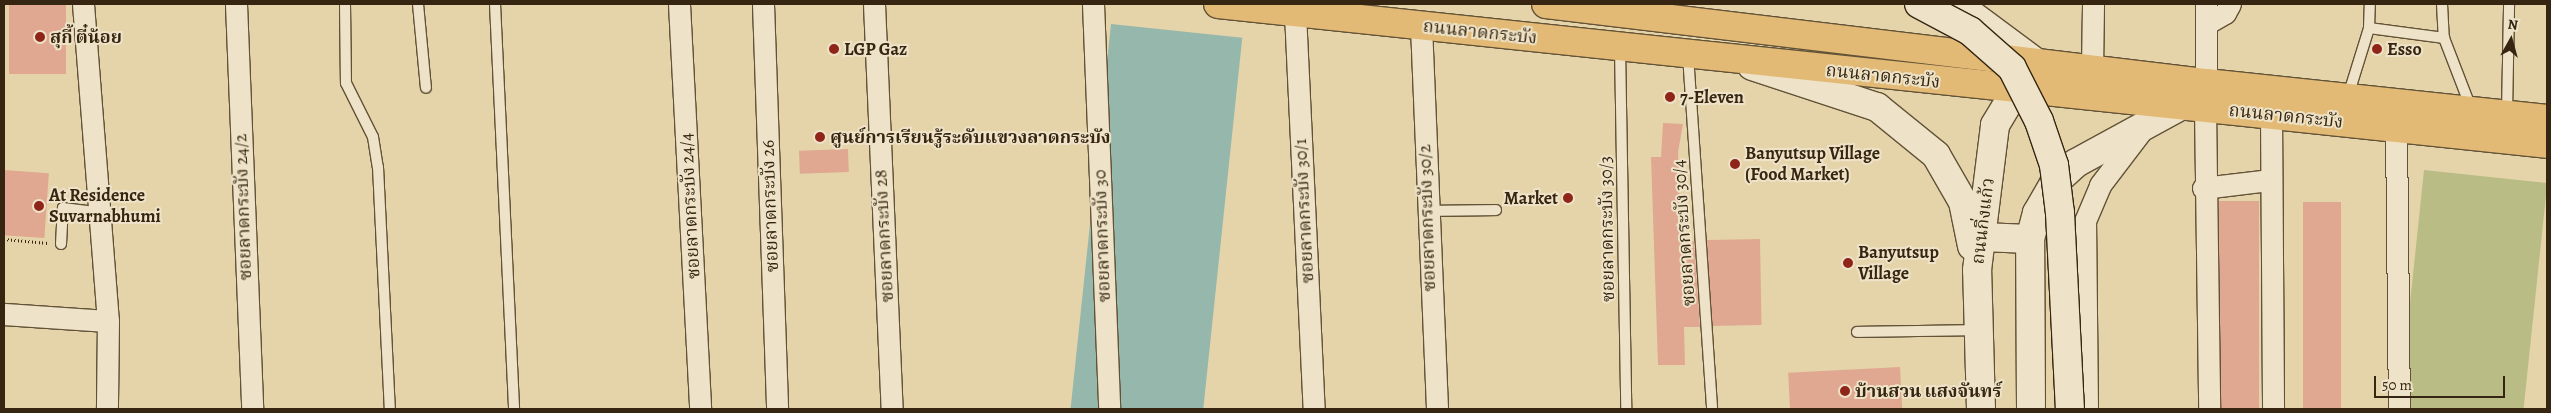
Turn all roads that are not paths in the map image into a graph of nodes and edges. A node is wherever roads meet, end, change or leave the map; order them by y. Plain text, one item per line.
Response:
1 (83, 4) edge
2 (236, 4) edge
3 (345, 4) edge
4 (418, 4) edge
5 (495, 4) edge
6 (679, 4) edge
7 (763, 4) edge
8 (874, 4) edge
9 (1093, 4) edge
10 (1218, 4) edge
11 (1546, 4) edge
12 (1919, 4) edge
13 (1964, 4) edge
14 (2093, 4) edge
15 (2230, 4) edge
16 (2370, 4) edge
17 (2442, 4) edge
18 (2509, 4) edge
19 (1295, 12) junction
20 (2206, 14) edge
21 (1421, 26) junction
22 (2369, 28) junction
23 (2444, 38) junction
24 (1620, 48) junction
25 (1688, 55) junction
26 (1732, 60) junction
27 (2052, 65) junction
28 (2092, 69) junction
29 (426, 88) dead end
30 (2016, 90) junction
31 (2205, 95) junction
32 (2347, 99) junction
33 (2177, 108) junction
34 (2472, 111) junction
35 (2507, 114) junction
36 (2271, 115) junction
37 (2547, 119) edge
38 (2143, 128) junction
39 (2396, 128) junction
40 (2547, 144) edge
41 (2269, 180) junction
42 (2203, 188) junction
43 (1496, 210) dead end
44 (1426, 211) junction
45 (96, 212) junction
46 (1981, 237) junction
47 (2030, 239) junction
48 (61, 244) road end
49 (1977, 270) junction
50 (4, 314) edge
51 (108, 321) junction
52 (1979, 330) junction
53 (1857, 332) dead end
54 (107, 409) edge
55 (252, 409) edge
56 (390, 409) edge
57 (514, 409) edge
58 (700, 409) edge
59 (777, 409) edge
60 (892, 409) edge
61 (1109, 409) edge
62 (1314, 409) edge
63 (1437, 409) edge
64 (1626, 409) edge
65 (1712, 409) edge
66 (1981, 409) edge
67 (2031, 409) edge
68 (2070, 409) edge
69 (2087, 409) edge
70 (2209, 409) edge
71 (2273, 409) edge
72 (2399, 409) edge

1 - 45 street
2 - 55 street, ซอยลาดกระบัง 24/2
3 - 56 lane
4 - 29 lane
5 - 57 lane
6 - 58 street, ซอยลาดกระบัง 24/4
7 - 59 street, ซอยลาดกระบัง 26
8 - 60 street, ซอยลาดกระบัง 28
9 - 61 street, ซอยลาดกระบัง 30
10 - 19 main road, ถนนลาดกระบัง
11 - 27 main road, ถนนลาดกระบัง
12 - 68 main road, bridge
13 - 27 street
14 - 28 street
15 - 20 street
16 - 22 lane
17 - 23 lane
18 - 35 lane
19 - 21 main road, ถนนลาดกระบัง
19 - 62 street, ซอยลาดกระบัง 30/1
20 - 31 street
21 - 24 main road, ถนนลาดกระบัง
21 - 44 street, ซอยลาดกระบัง 30/2
22 - 23 lane
22 - 32 lane
23 - 34 lane
24 - 25 main road, ถนนลาดกระบัง
24 - 64 lane, ซอยลาดกระบัง 30/3
25 - 26 main road, ถนนลาดกระบัง
25 - 65 lane, ซอยลาดกระบัง 30/4
26 - 30 main road, ถนนลาดกระบัง
26 - 49 main road
27 - 28 main road, ถนนลาดกระบัง
27 - 30 main road
28 - 31 main road, ถนนลาดกระบัง
30 - 33 main road, ถนนลาดกระบัง
30 - 46 main road, ถนนกิ่งแก้ว
31 - 32 main road, ถนนลาดกระบัง
31 - 33 main road, ถนนลาดกระบัง
31 - 36 main road, ถนนลาดกระบัง
31 - 42 street
32 - 34 main road, ถนนลาดกระบัง
33 - 38 main road
34 - 35 main road, ถนนลาดกระบัง
35 - 37 main road, ถนนลาดกระบัง
36 - 39 main road, ถนนลาดกระบัง
36 - 41 street
38 - 47 main road
38 - 69 street
39 - 40 main road, ถนนลาดกระบัง
39 - 72 street
41 - 42 street
41 - 71 street
42 - 70 street
43 - 44 lane
44 - 63 street, ซอยลาดกระบัง 30/2
45 - 48 lane
45 - 51 street
46 - 47 main road
46 - 49 main road, ถนนกิ่งแก้ว
47 - 67 main road
49 - 52 main road, ถนนกิ่งแก้ว
50 - 51 street
51 - 54 street
52 - 53 lane
52 - 66 main road, ถนนกิ่งแก้ว

